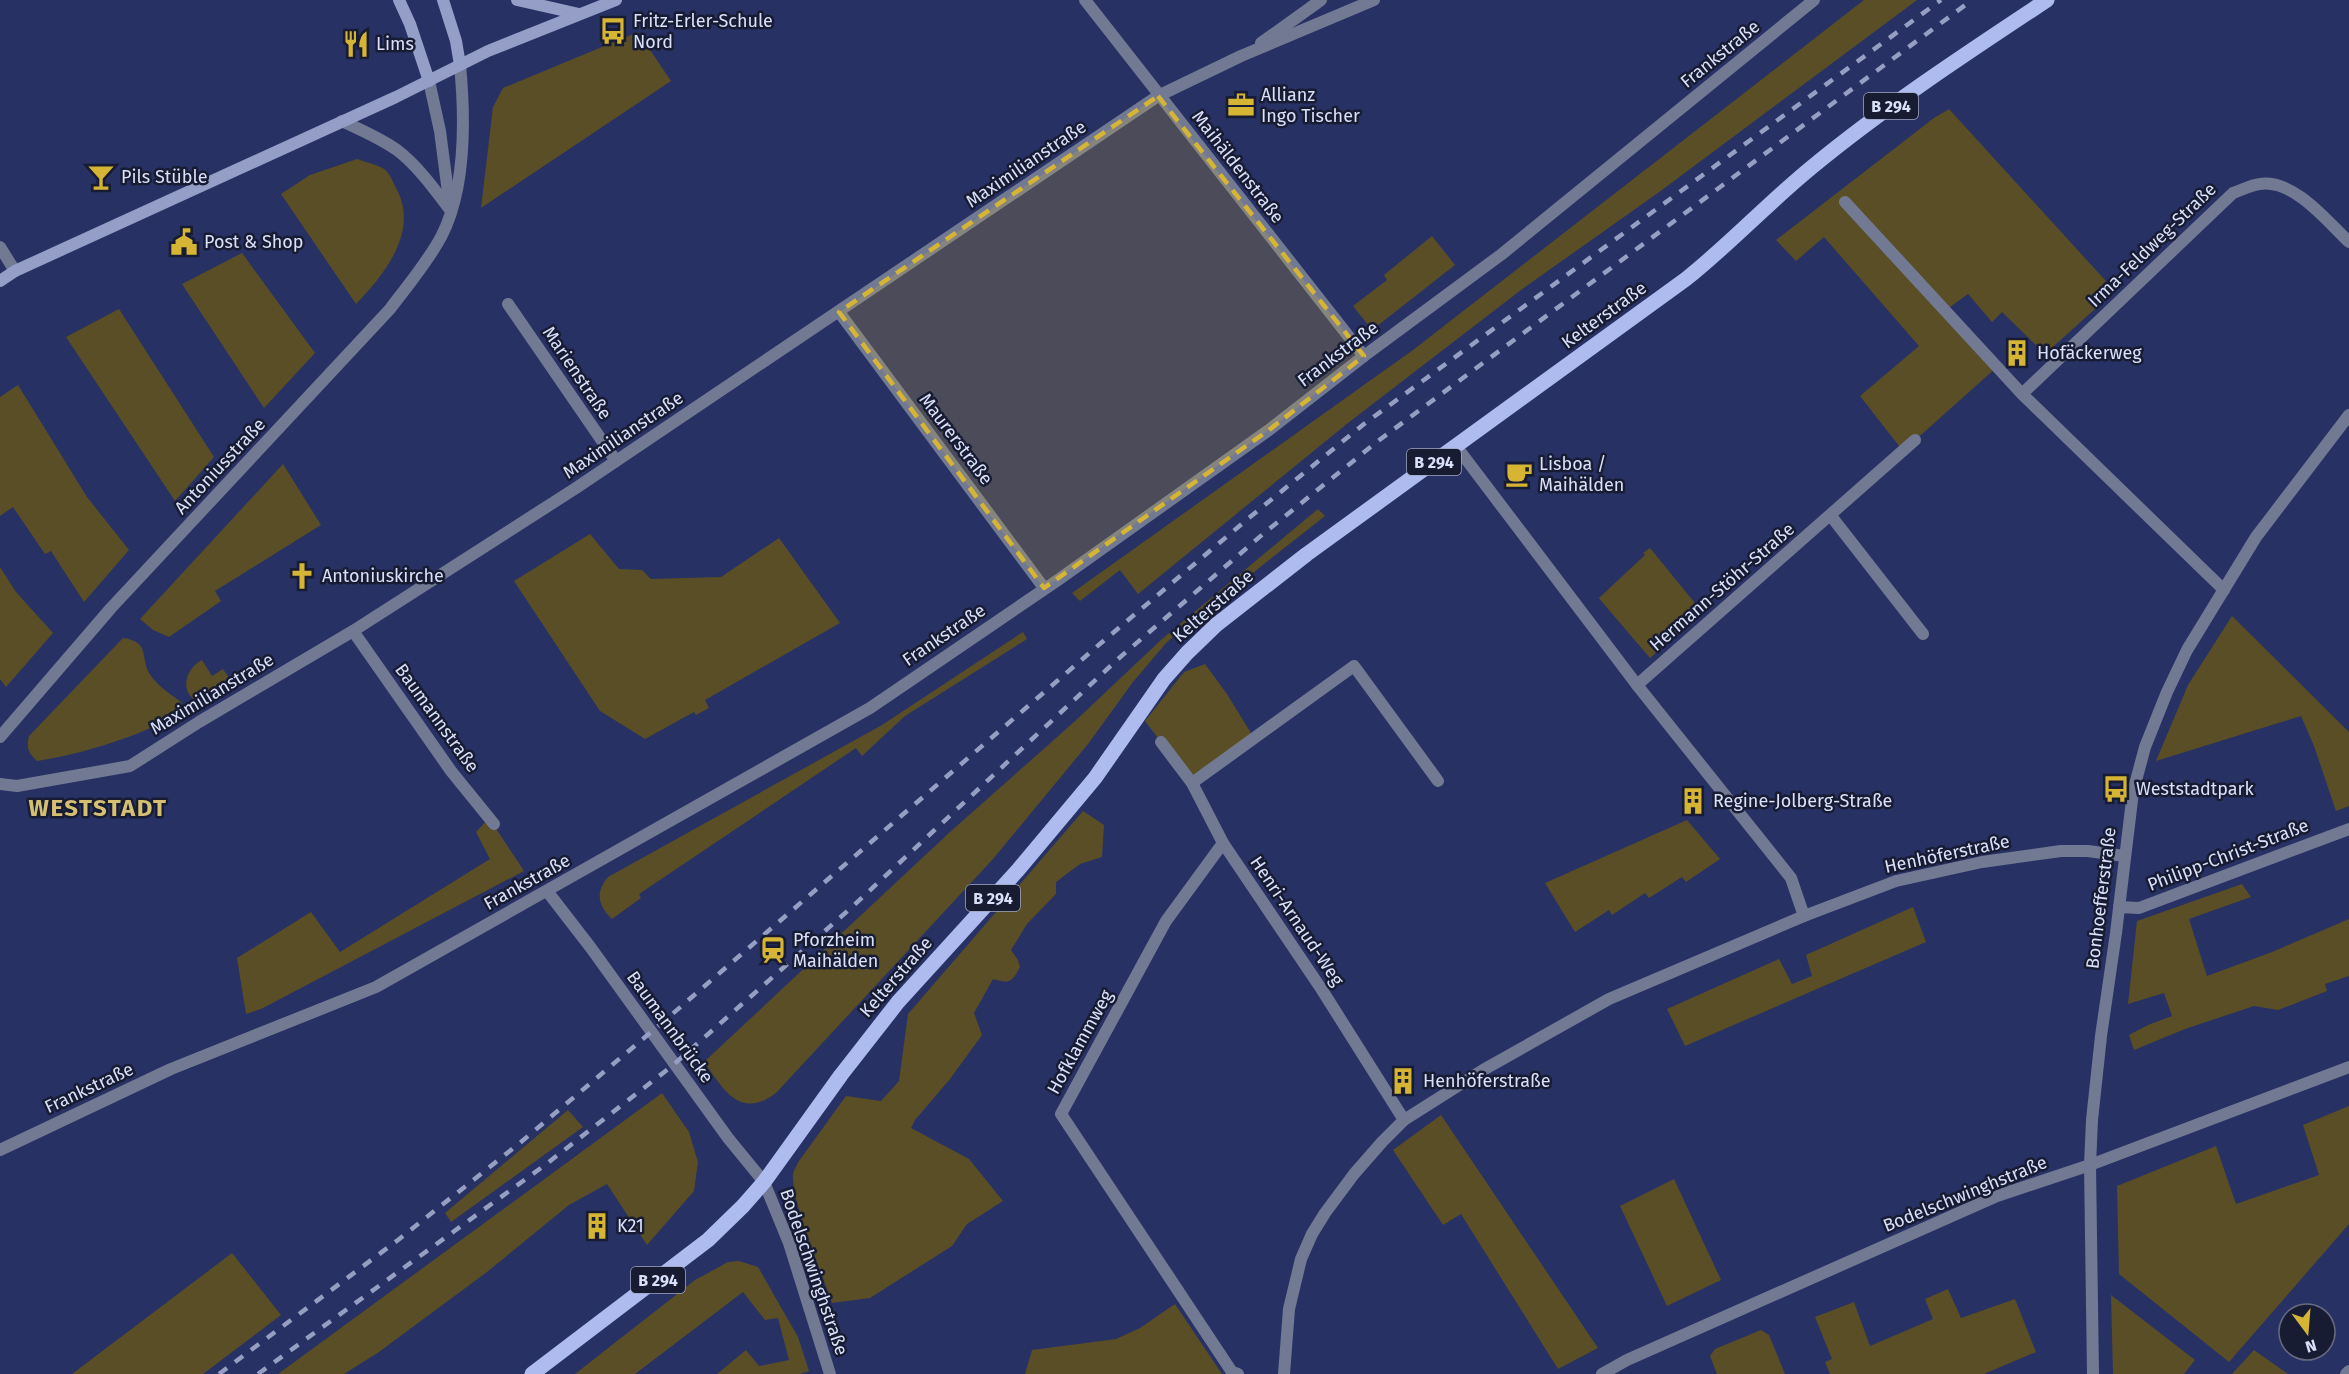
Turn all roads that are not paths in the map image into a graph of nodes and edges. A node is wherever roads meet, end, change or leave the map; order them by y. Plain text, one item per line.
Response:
1 (399, 0) edge
2 (443, 0) edge
3 (517, 0) edge
4 (616, 0) edge
5 (1085, 0) edge
6 (1321, 0) edge
7 (1374, 0) edge
8 (1814, 0) edge
9 (2047, 0) edge
10 (580, 14) junction
11 (1241, 56) junction
12 (460, 65) junction
13 (429, 81) junction
14 (1158, 96) junction
15 (342, 121) junction
16 (1845, 202) dead end
17 (451, 211) junction
18 (2349, 242) edge
19 (0, 248) edge
20 (15, 271) junction
21 (0, 281) edge
22 (508, 304) dead end
23 (839, 312) junction
24 (1364, 356) junction
25 (2022, 394) junction
26 (2349, 415) edge
27 (1915, 440) dead end
28 (1456, 446) junction
29 (616, 461) junction
30 (1831, 516) junction
31 (1044, 588) junction
32 (2224, 590) junction
33 (353, 631) junction
34 (1923, 634) dead end
35 (1637, 685) junction
36 (0, 736) edge
37 (1161, 742) dead end
38 (1438, 781) dead end
39 (1192, 783) junction
40 (0, 784) edge
41 (494, 824) dead end
42 (2349, 829) edge
43 (1223, 843) junction
44 (2124, 856) junction
45 (547, 891) junction
46 (2119, 907) junction
47 (1804, 916) junction
48 (2349, 1067) edge
49 (1404, 1120) junction
50 (0, 1150) edge
51 (2090, 1165) junction
52 (764, 1182) junction
53 (532, 1374) edge
54 (830, 1374) edge
55 (1238, 1374) edge
56 (1284, 1374) edge
57 (1602, 1374) edge
58 (2093, 1374) edge

1 - 13 main road
2 - 12 main road
3 - 10 main road
4 - 10 main road
5 - 14 street, Maihäldenstraße
6 - 11 street, Maximilianstraße
7 - 11 street, Maximilianstraße
8 - 24 street, Frankstraße
9 - 28 main road, Kelterstraße / B 294
10 - 12 main road
11 - 14 street, Maximilianstraße
12 - 13 main road
12 - 17 street, Antoniusstraße
13 - 15 main road
13 - 17 street, Antoniusstraße
14 - 23 street, Maximilianstraße
14 - 24 street, Maihäldenstraße
15 - 17 street
15 - 20 main road
16 - 25 street
17 - 36 street, Antoniusstraße
18 - 25 street, Irma-Feldweg-Straße
19 - 20 street
20 - 21 main road
22 - 29 street, Marienstraße
23 - 29 street, Maximilianstraße
23 - 31 street, Maurerstraße
24 - 31 street, Frankstraße
25 - 32 street
26 - 32 street, Bonhoefferstraße
27 - 30 street, Hermann-Stöhr-Straße
28 - 35 street
28 - 52 main road, Kelterstraße / B 294
29 - 33 street, Maximilianstraße
30 - 34 street
30 - 35 street, Hermann-Stöhr-Straße
31 - 45 street, Frankstraße
32 - 44 street, Bonhoefferstraße
33 - 40 street, Maximilianstraße
33 - 41 street, Baumannstraße
35 - 47 street
37 - 39 street, Henri-Arnaud-Weg
38 - 39 street
39 - 43 street, Henri-Arnaud-Weg
42 - 46 street, Philipp-Christ-Straße
43 - 49 street, Henri-Arnaud-Weg
43 - 55 street, Hofklammweg
44 - 46 street, Bonhoefferstraße
44 - 47 street, Henhöferstraße
45 - 50 street, Frankstraße
45 - 52 street, Baumannbrücke
46 - 51 street, Bonhoefferstraße
47 - 49 street, Henhöferstraße
48 - 51 street, Bodelschwinghstraße
49 - 56 street, Henhöferstraße
51 - 57 street, Bodelschwinghstraße
51 - 58 street, Bonhoefferstraße
52 - 53 main road, Kelterstraße / B 294
52 - 54 street, Bodelschwinghstraße

